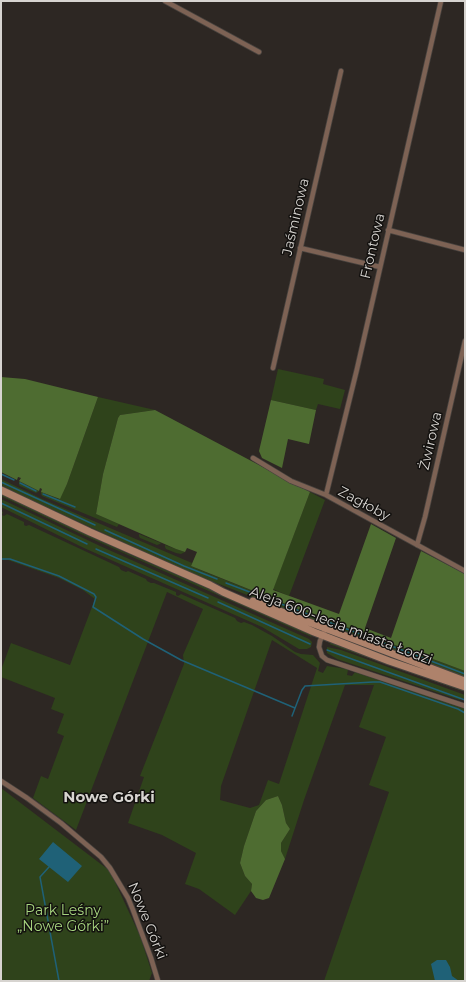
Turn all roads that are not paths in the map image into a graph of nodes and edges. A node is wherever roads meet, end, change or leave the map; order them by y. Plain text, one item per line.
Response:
1 (165, 1) edge
2 (441, 1) edge
3 (259, 52) dead end
4 (341, 71) dead end
5 (388, 230) junction
6 (300, 248) junction
7 (465, 250) edge
8 (380, 267) junction
9 (465, 341) edge
10 (273, 368) dead end
11 (253, 458) dead end
12 (1, 490) edge
13 (326, 495) junction
14 (417, 544) junction
15 (465, 570) edge
16 (324, 632) junction
17 (465, 681) edge
18 (465, 687) edge
19 (465, 706) edge
20 (1, 781) edge
21 (158, 981) edge

1 - 3 street
2 - 5 street, Frontowa
4 - 6 street, Jaśminowa
5 - 7 street
5 - 8 street, Frontowa
6 - 8 street
6 - 10 street, Jaśminowa
8 - 13 street, Frontowa
9 - 14 street, Żwirowa
11 - 13 street, Zagłoby
12 - 16 main road, Aleja 600-lecia miasta Łodzi
13 - 14 street, Zagłoby
14 - 15 street, Zagłoby
16 - 17 main road, Aleja 600-lecia miasta Łodzi
16 - 18 main road, Aleja 600-lecia miasta Łodzi
16 - 19 street
20 - 21 street, Nowe Górki

